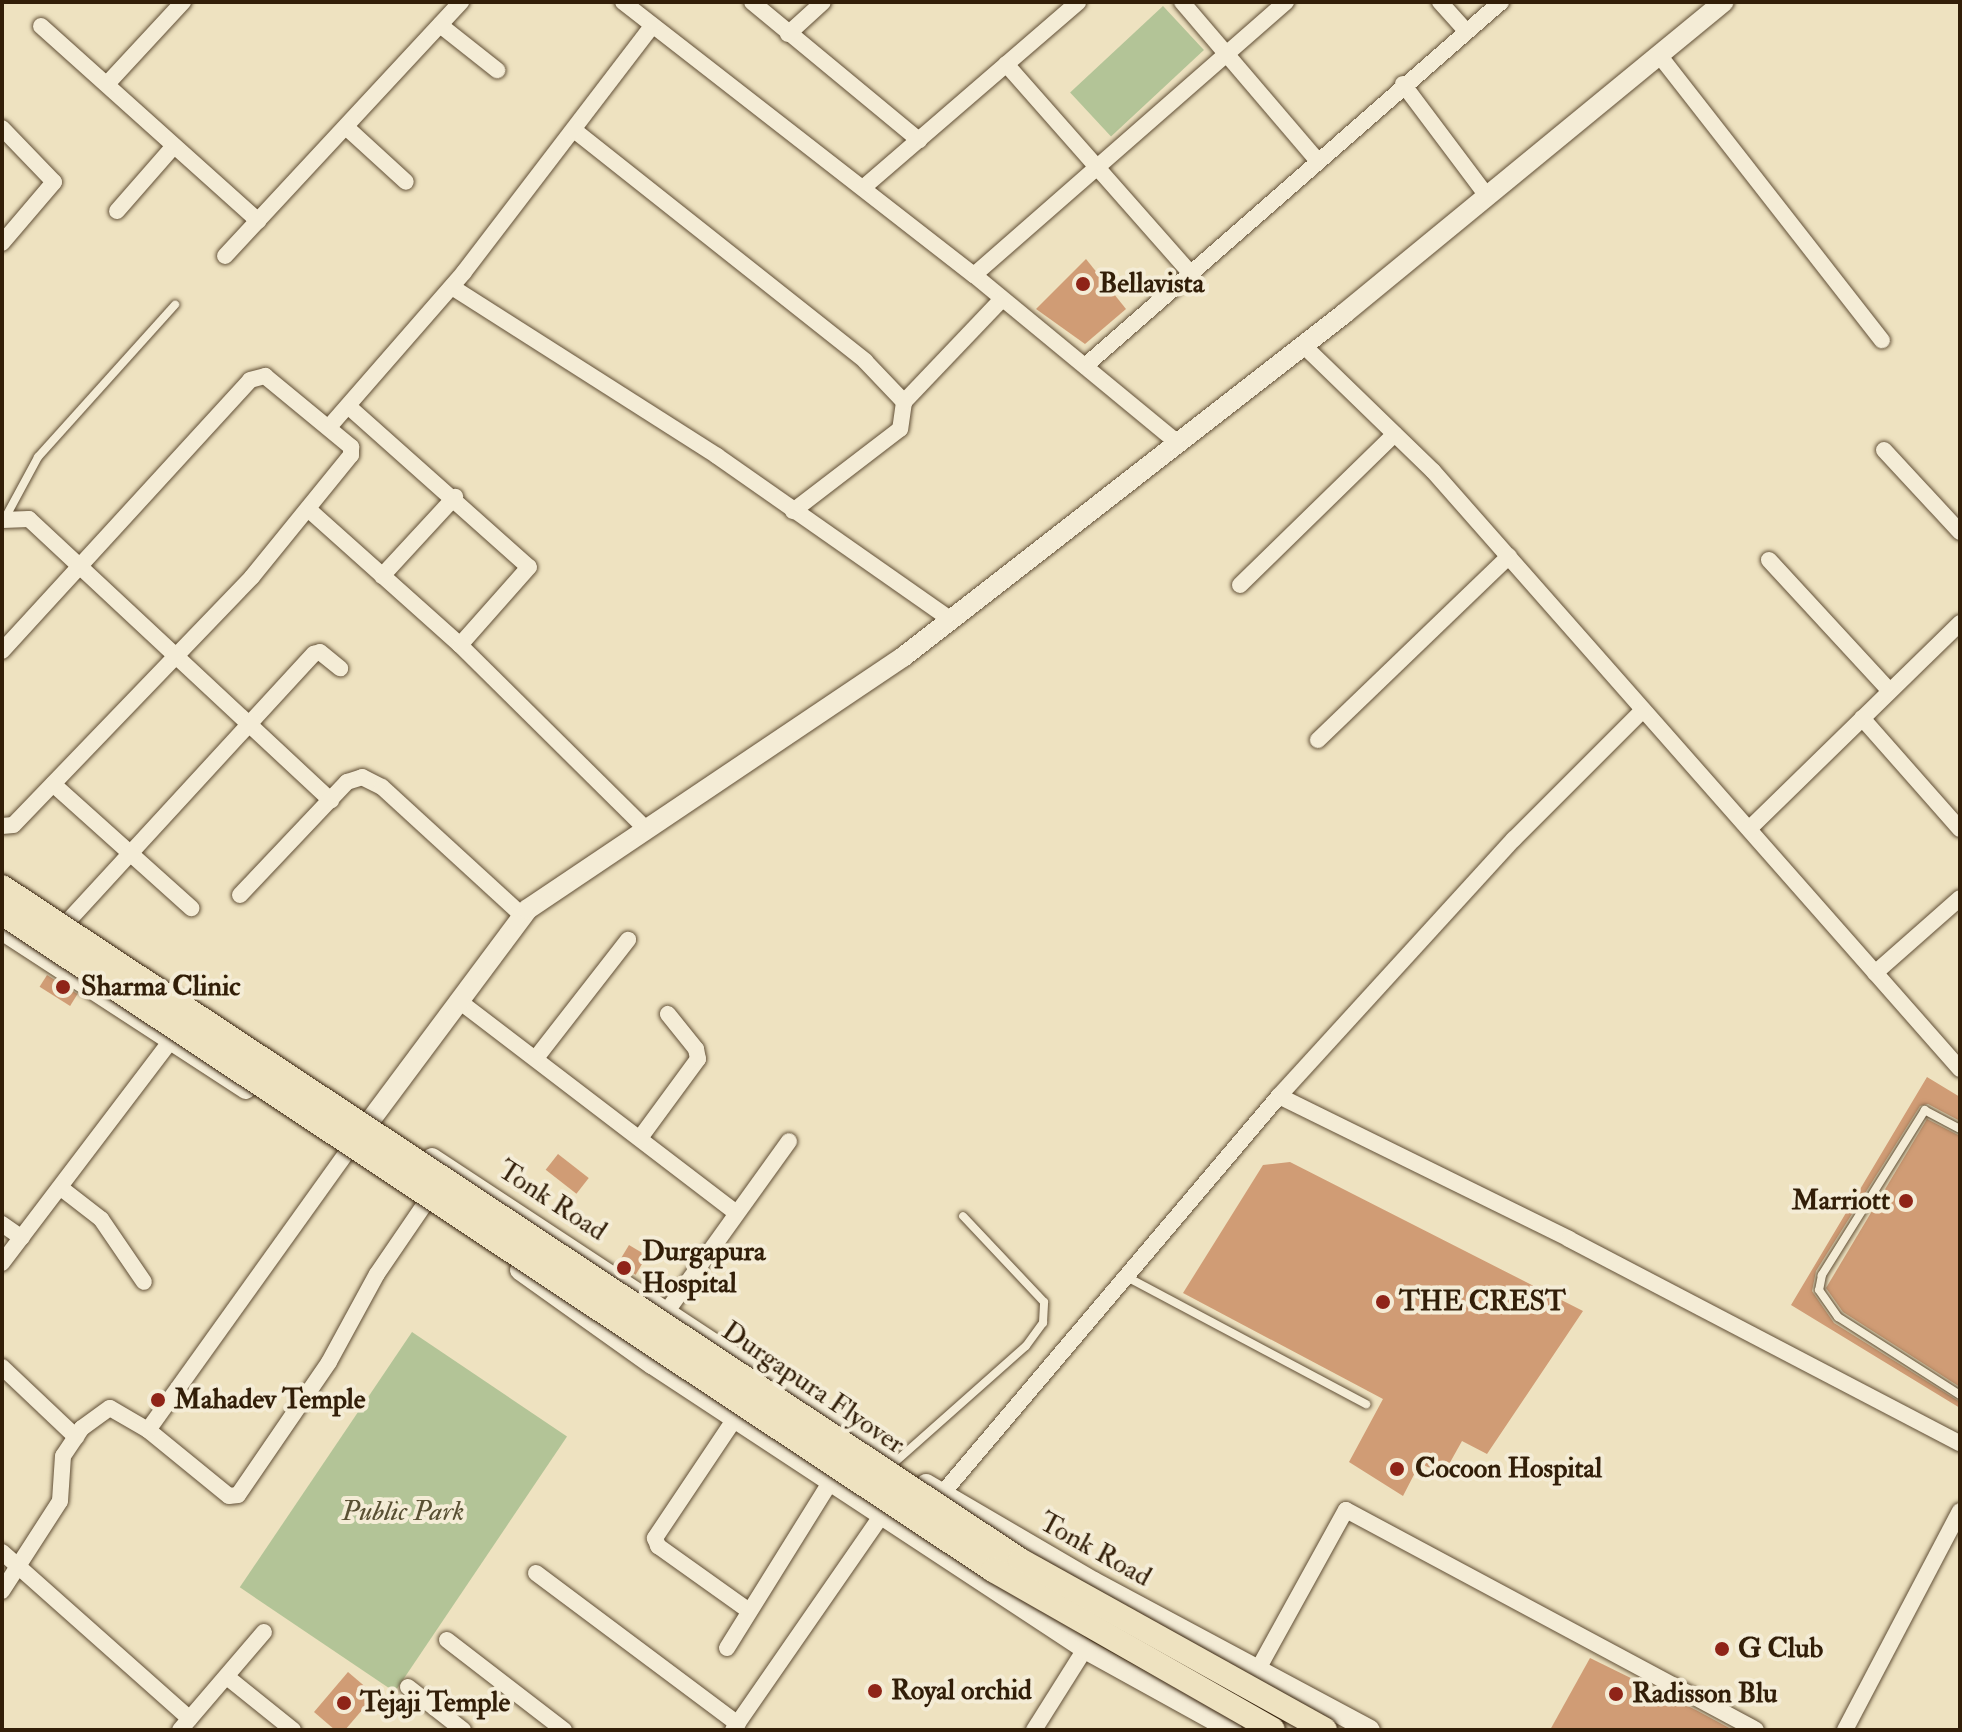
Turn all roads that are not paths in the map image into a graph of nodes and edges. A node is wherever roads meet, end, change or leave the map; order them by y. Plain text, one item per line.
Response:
1 (183, 2) edge
2 (461, 2) edge
3 (623, 2) edge
4 (752, 2) edge
5 (823, 2) edge
6 (1078, 2) edge
7 (1182, 2) edge
8 (1286, 2) edge
9 (1440, 2) edge
10 (1501, 2) edge
11 (1724, 2) edge
12 (440, 25) junction
13 (41, 26) dead end
14 (652, 26) junction
15 (1466, 31) junction
16 (788, 34) junction
17 (1227, 52) junction
18 (1659, 55) junction
19 (1006, 64) junction
20 (497, 70) dead end
21 (107, 84) junction
22 (1403, 84) junction
23 (346, 127) junction
24 (2, 128) edge
25 (574, 130) junction
26 (919, 140) junction
27 (174, 146) junction
28 (1318, 161) junction
29 (1095, 166) junction
30 (406, 182) dead end
31 (864, 187) junction
32 (1487, 196) junction
33 (117, 211) dead end
34 (258, 221) junction
35 (2, 243) edge
36 (225, 256) dead end
37 (1190, 273) junction
38 (974, 275) junction
39 (452, 287) junction
40 (1002, 299) junction
41 (175, 305) dead end
42 (1882, 340) dead end
43 (1303, 345) junction
44 (1085, 366) junction
45 (904, 402) junction
46 (348, 406) junction
47 (329, 427) junction
48 (1395, 434) junction
49 (1178, 443) junction
50 (1884, 450) dead end
51 (455, 497) junction
52 (308, 509) junction
53 (793, 511) junction
54 (3, 520) edge
55 (1960, 532) edge
56 (1509, 556) junction
57 (1769, 560) dead end
58 (80, 569) junction
59 (382, 576) junction
60 (1240, 585) dead end
61 (951, 620) junction
62 (1960, 623) edge
63 (460, 645) junction
64 (2, 651) edge
65 (177, 656) junction
66 (340, 668) dead end
67 (1890, 691) junction
68 (1643, 710) junction
69 (1862, 718) junction
70 (253, 725) junction
71 (1318, 740) dead end
72 (53, 784) junction
73 (331, 801) junction
74 (2, 826) edge
75 (646, 829) junction
76 (1749, 829) junction
77 (1960, 829) edge
78 (131, 855) junction
79 (2, 873) edge
80 (2, 887) edge
81 (240, 895) dead end
82 (1960, 898) edge
83 (191, 908) dead end
84 (2, 913) edge
85 (523, 916) junction
86 (69, 920) junction
87 (2, 930) edge
88 (628, 940) dead end
89 (1875, 973) junction
90 (459, 1001) junction
91 (668, 1014) dead end
92 (171, 1040) junction
93 (536, 1058) junction
94 (1960, 1069) edge
95 (1279, 1096) junction
96 (371, 1120) junction
97 (1960, 1129) edge
98 (640, 1138) junction
99 (789, 1141) dead end
100 (346, 1153) junction
101 (61, 1188) junction
102 (424, 1205) junction
103 (736, 1213) junction
104 (963, 1216) dead end
105 (2, 1224) edge
106 (22, 1238) junction
107 (2, 1263) edge
108 (1124, 1275) junction
109 (144, 1282) dead end
110 (667, 1311) junction
111 (2, 1367) edge
112 (1960, 1395) edge
113 (1366, 1404) dead end
114 (736, 1417) junction
115 (148, 1430) junction
116 (76, 1437) junction
117 (1960, 1443) edge
118 (894, 1463) junction
119 (831, 1481) junction
120 (941, 1494) junction
121 (1960, 1511) edge
122 (882, 1515) junction
123 (912, 1535) junction
124 (2, 1552) edge
125 (22, 1567) junction
126 (536, 1573) dead end
127 (2, 1591) edge
128 (749, 1611) junction
129 (264, 1632) dead end
130 (447, 1640) dead end
131 (727, 1648) dead end
132 (1085, 1649) junction
133 (1257, 1671) junction
134 (227, 1677) junction
135 (408, 1687) dead end
136 (185, 1724) edge
137 (735, 1727) edge
138 (293, 1730) edge
139 (463, 1730) edge
140 (564, 1730) edge
141 (1034, 1730) edge
142 (1232, 1730) edge
143 (1273, 1730) edge
144 (1325, 1730) edge
145 (1370, 1730) edge
146 (1756, 1730) edge
147 (1845, 1730) edge

1 - 21 street
2 - 12 street
3 - 14 street
4 - 16 street
5 - 16 street
6 - 19 street
7 - 17 street
8 - 17 street
9 - 15 street
10 - 15 street
11 - 18 street
12 - 20 street
12 - 23 street
13 - 21 street
14 - 25 street
14 - 31 street
15 - 22 street
16 - 26 street
17 - 28 street
17 - 29 street
18 - 32 street
18 - 42 street
19 - 26 street
19 - 29 street
21 - 27 street
22 - 28 street
22 - 32 street
23 - 30 street
23 - 34 street
24 - 35 street
25 - 39 street
25 - 45 street
26 - 31 street
27 - 33 street
27 - 34 street
28 - 37 street
29 - 37 street
29 - 38 street
31 - 38 street
32 - 43 street
34 - 36 street
37 - 44 street
38 - 40 street
39 - 46 street
39 - 53 street
40 - 44 street
40 - 45 street
41 - 54 lane
43 - 48 street
43 - 49 street
44 - 49 street
45 - 53 street
46 - 47 street
46 - 51 street
47 - 52 street
47 - 58 street
48 - 56 street
48 - 60 street
49 - 61 street
50 - 55 street
51 - 59 street
51 - 63 street
52 - 59 street
52 - 65 street
53 - 61 street
54 - 58 street
56 - 68 street
56 - 71 street
57 - 67 street
58 - 64 street
58 - 65 street
59 - 63 street
61 - 75 street
62 - 67 street
63 - 75 street
65 - 70 street
65 - 72 street
66 - 70 street
67 - 69 street
68 - 76 street
68 - 95 street
69 - 76 street
69 - 77 street
70 - 73 street
70 - 78 street
72 - 74 street
72 - 78 street
73 - 81 street
73 - 85 street
75 - 85 street
76 - 89 street
78 - 83 street
78 - 86 street
79 - 86 street, Tonk Road
80 - 144 main road, Durgapura Flyover, bridge
82 - 89 street
84 - 143 main road, Durgapura Flyover, bridge
85 - 90 street
86 - 96 street, Tonk Road
87 - 92 street
88 - 93 street
89 - 94 street
90 - 93 street
90 - 96 street
91 - 98 street
92 - 100 street
92 - 101 street
93 - 98 street
95 - 108 street
95 - 117 street
96 - 100 street
96 - 110 street, Tonk Road
97 - 112 lane
98 - 103 street
99 - 103 street
100 - 102 street
100 - 115 street
101 - 106 street
101 - 109 street
102 - 114 street
102 - 115 street
103 - 110 street
104 - 118 lane
105 - 106 street
106 - 107 street
108 - 113 lane
108 - 120 street
110 - 118 street, Tonk Road
111 - 116 street
114 - 119 street
114 - 128 street
115 - 116 street
116 - 125 street
118 - 120 street, Tonk Road
119 - 122 street
119 - 128 street
120 - 123 street
120 - 133 street, Tonk Road
121 - 147 street
122 - 123 street
122 - 137 street
123 - 132 street
124 - 125 street
125 - 127 street
125 - 136 street
126 - 137 street
128 - 131 street
129 - 134 street
130 - 140 street
132 - 141 street
132 - 142 street
133 - 145 street, Tonk Road
133 - 146 street
134 - 136 street
134 - 138 street
135 - 139 street

